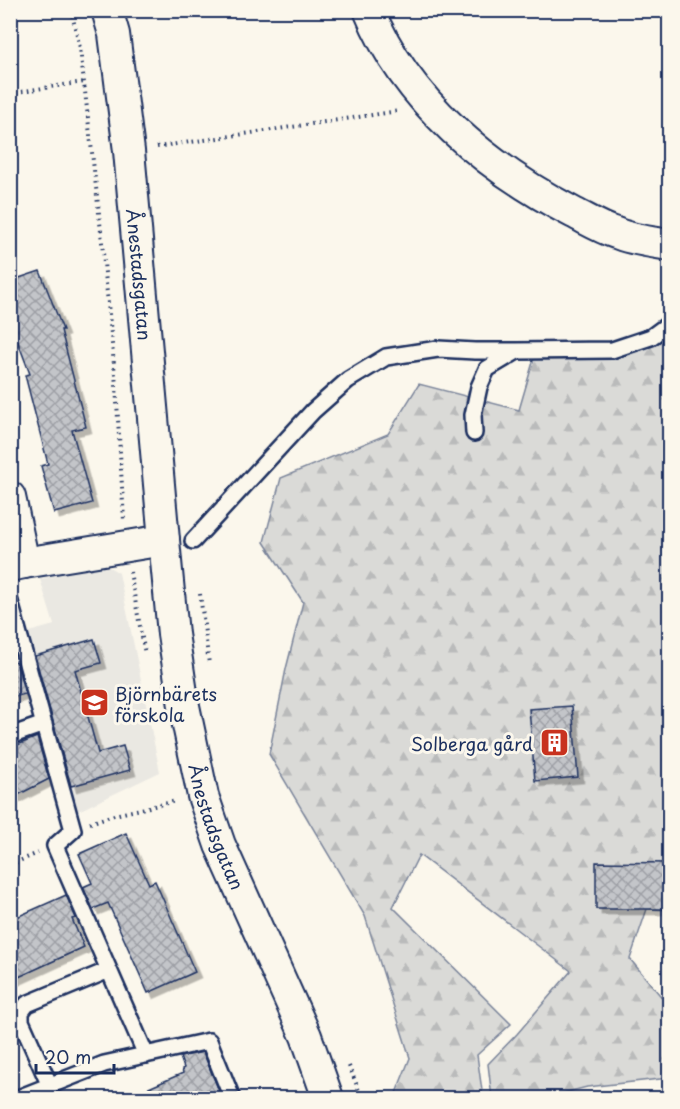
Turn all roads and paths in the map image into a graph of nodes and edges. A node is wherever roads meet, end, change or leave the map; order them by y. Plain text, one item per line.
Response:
1 (71, 10) edge
2 (107, 10) edge
3 (369, 10) edge
4 (84, 82) junction
5 (10, 93) edge
6 (430, 106) junction
7 (129, 151) junction
8 (669, 245) edge
9 (669, 323) edge
10 (518, 351) junction
11 (474, 433) dead end
12 (10, 497) edge
13 (164, 540) junction
14 (193, 541) dead end
15 (125, 546) junction
16 (17, 565) edge
17 (10, 602) edge
18 (44, 724) junction
19 (10, 736) edge
20 (172, 802) dead end
21 (73, 830) junction
22 (55, 846) junction
23 (10, 865) edge
24 (109, 970) junction
25 (146, 1055) junction
26 (50, 1086) junction
27 (18, 1098) edge
28 (232, 1098) edge
29 (328, 1098) edge

1 - 4 path
2 - 7 street, Ånestadsgatan
3 - 6 street
4 - 5 path
4 - 15 path
6 - 7 path
6 - 8 street
7 - 13 street, Ånestadsgatan
9 - 10 lane
10 - 11 lane
10 - 14 lane
12 - 16 street
13 - 15 street
13 - 29 street, Ånestadsgatan
15 - 16 street
17 - 18 lane
18 - 19 lane
18 - 21 lane
20 - 21 path
21 - 22 lane
22 - 23 path
22 - 24 lane
24 - 25 lane
24 - 26 lane
25 - 26 lane
25 - 28 lane
26 - 27 lane

